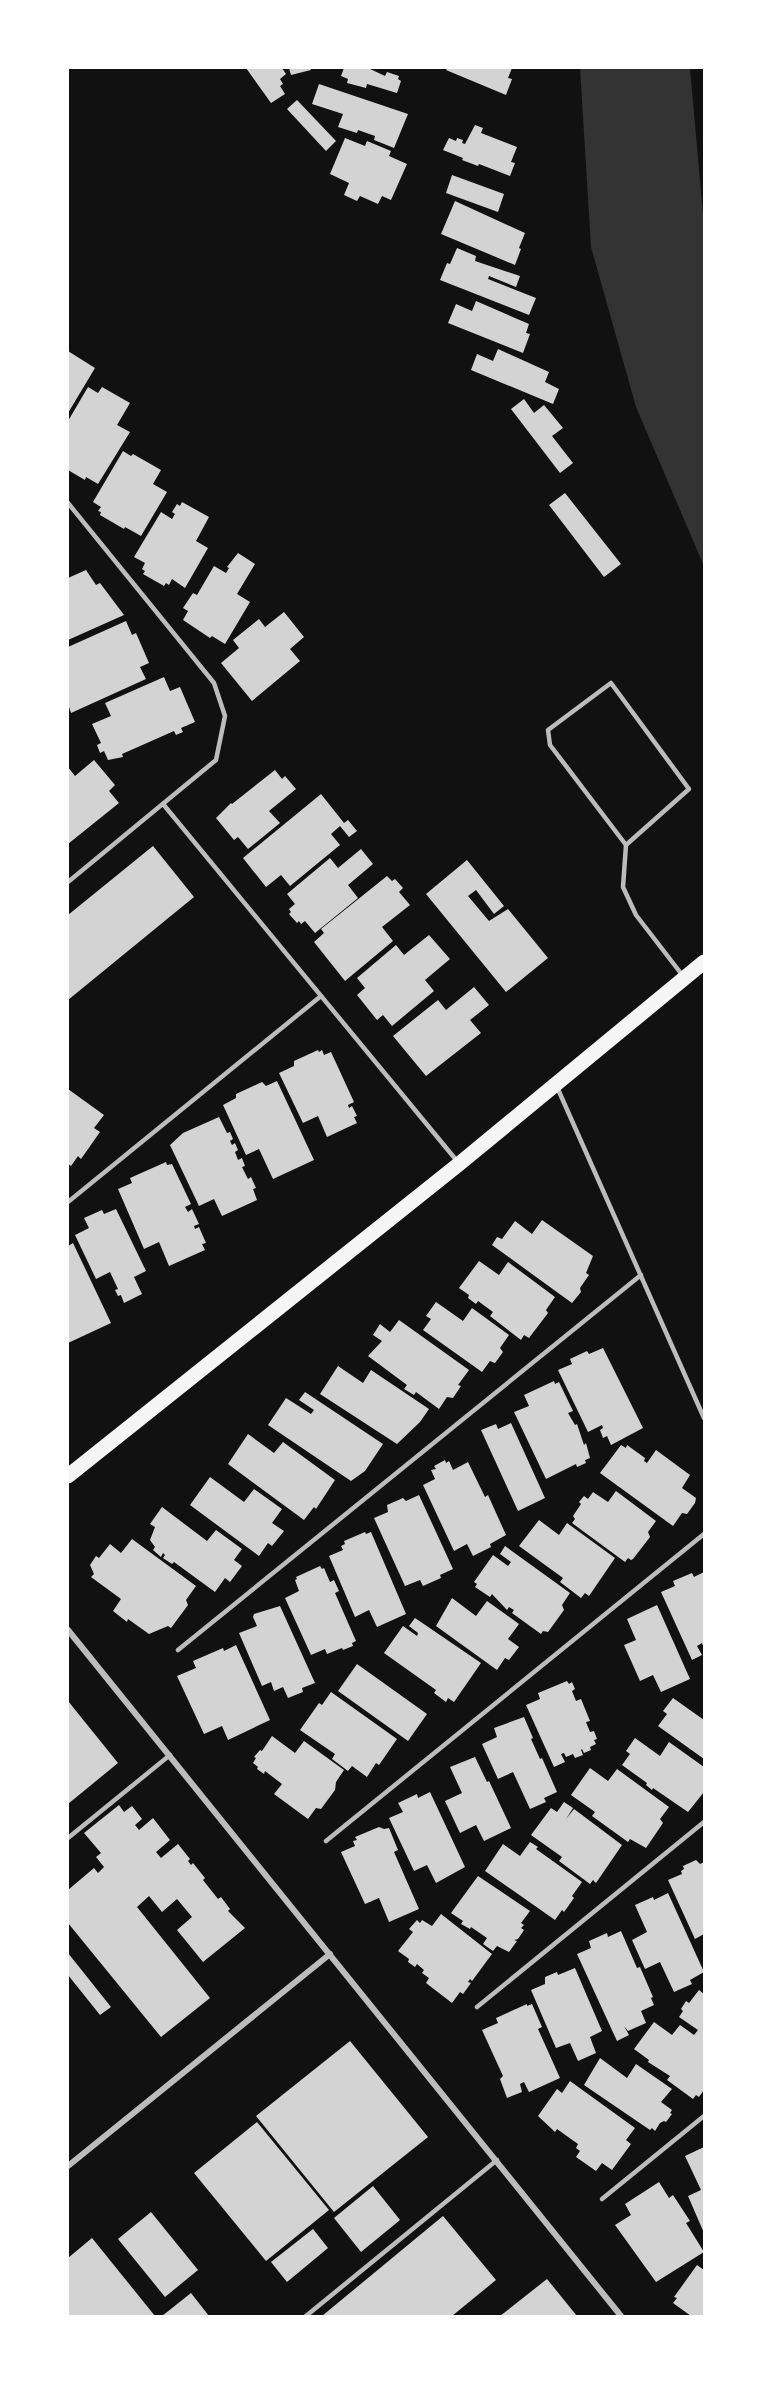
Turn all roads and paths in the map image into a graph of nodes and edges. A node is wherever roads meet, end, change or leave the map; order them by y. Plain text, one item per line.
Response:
1 (68, 503) edge
2 (163, 804) junction
3 (626, 845) junction
4 (68, 882) edge
5 (705, 962) edge
6 (684, 978) junction
7 (321, 996) junction
8 (556, 1085) junction
9 (459, 1164) junction
10 (68, 1202) edge
11 (641, 1275) junction
12 (705, 1418) edge
13 (68, 1476) edge
14 (705, 1534) edge
15 (68, 1630) edge
16 (178, 1650) dead end
17 (170, 1755) junction
18 (705, 1822) edge
19 (68, 1838) edge
20 (326, 1841) dead end
21 (330, 1954) junction
22 (477, 2007) dead end
23 (705, 2116) edge
24 (497, 2160) junction
25 (68, 2166) edge
26 (602, 2199) dead end
27 (306, 2316) edge
28 (621, 2316) edge

1 - 2 lane
2 - 4 lane
2 - 7 lane
3 - 3 lane
3 - 6 lane
5 - 6 main road
6 - 8 main road
7 - 9 lane
7 - 10 lane
8 - 9 main road
8 - 11 lane
9 - 13 main road
11 - 12 lane
11 - 16 lane
14 - 20 lane
15 - 17 street
17 - 19 lane
17 - 21 street
18 - 22 lane
21 - 24 street
21 - 25 street
23 - 26 lane
24 - 27 lane
24 - 28 street

